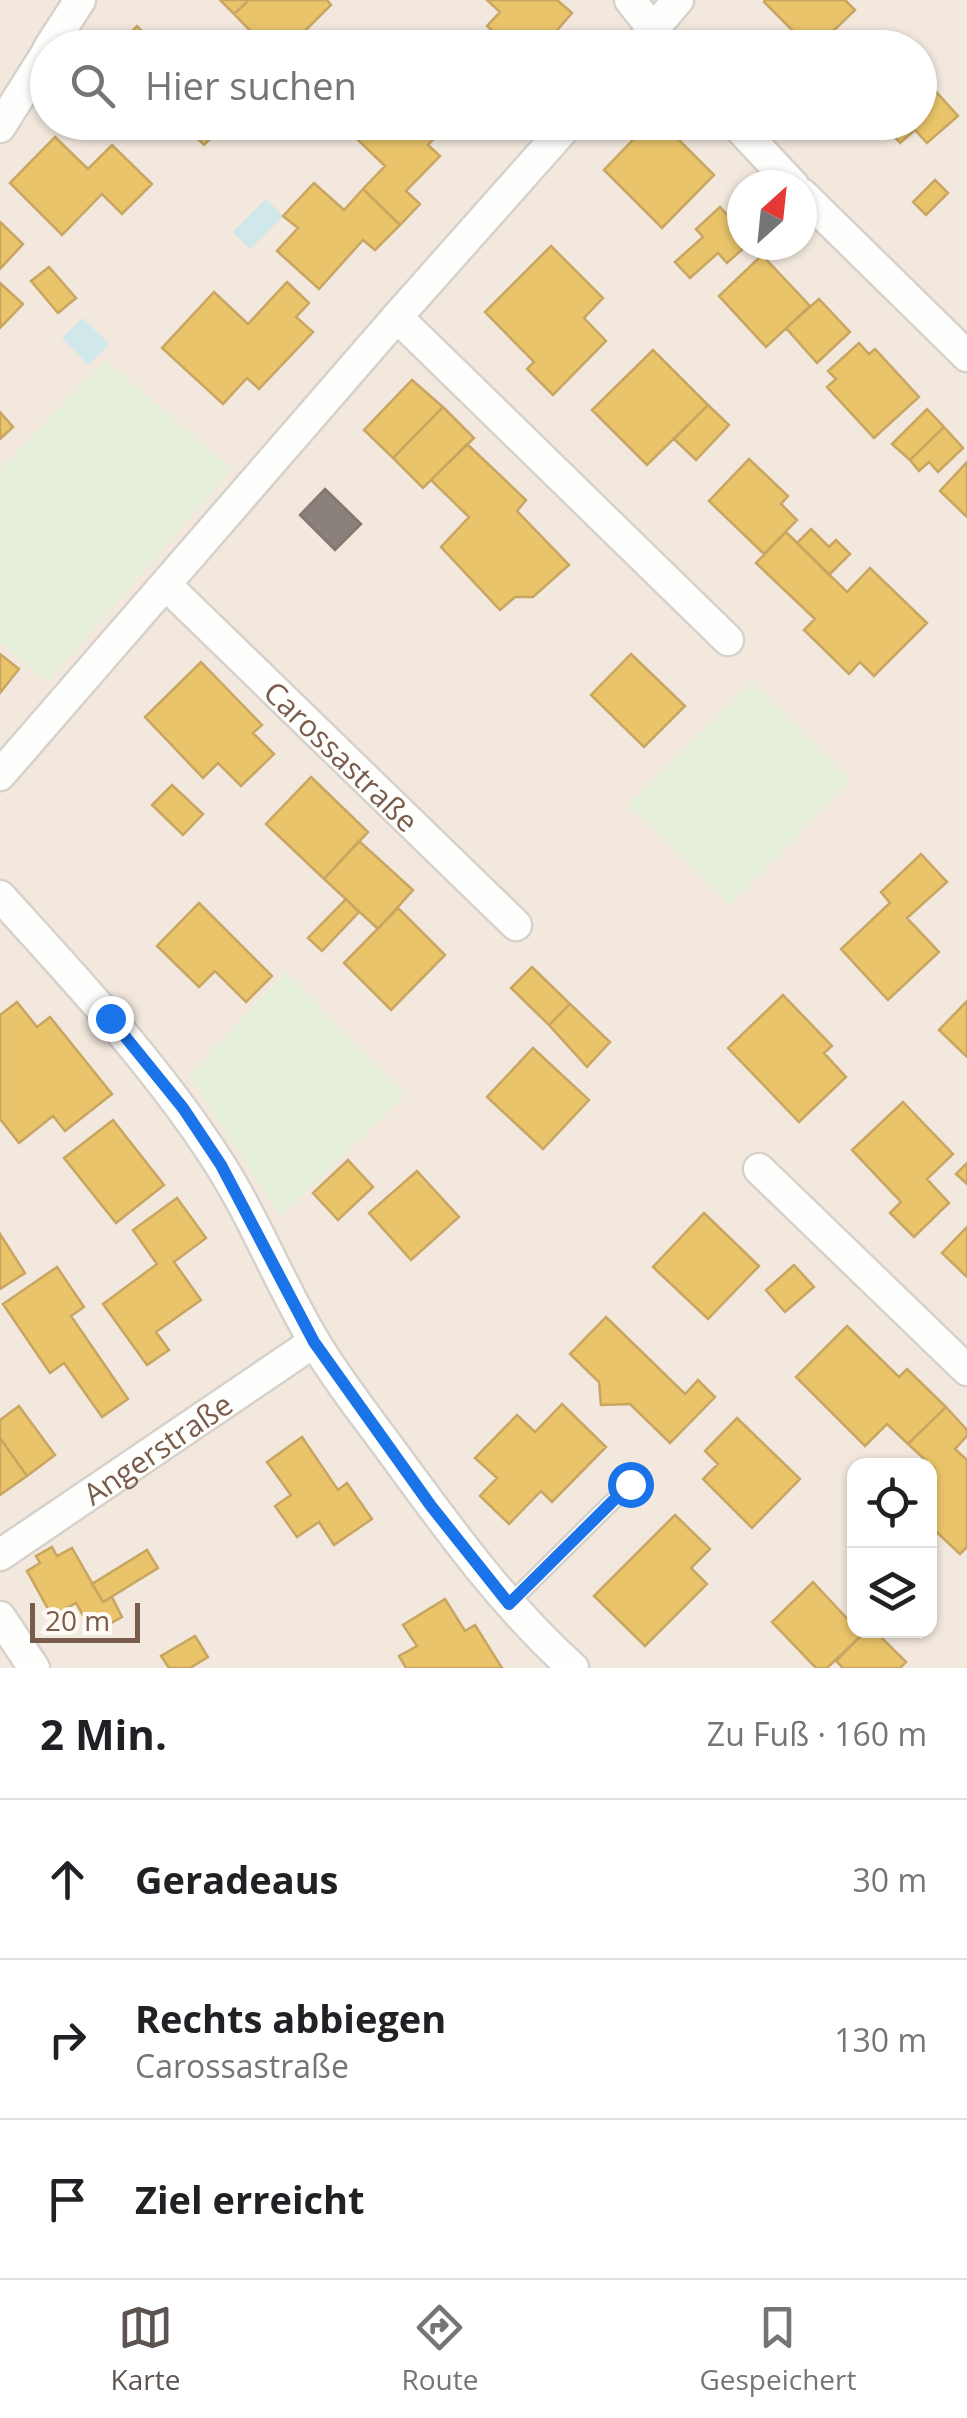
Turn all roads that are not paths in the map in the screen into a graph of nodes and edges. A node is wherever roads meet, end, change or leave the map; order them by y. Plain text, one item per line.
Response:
1 (80, 0) edge
2 (630, 0) edge
3 (678, 0) edge
4 (60, 30) edge
5 (646, 30) edge
6 (659, 30) edge
7 (30, 78) edge
8 (0, 127) edge
9 (554, 140) edge
10 (751, 140) edge
11 (779, 170) edge
12 (817, 209) edge
13 (397, 317) junction
14 (967, 356) edge
15 (166, 585) junction
16 (728, 640) dead end
17 (0, 775) edge
18 (0, 896) edge
19 (516, 925) dead end
20 (759, 1170) dead end
21 (314, 1342) junction
22 (967, 1370) edge
23 (630, 1484) dead end
24 (0, 1555) edge
25 (509, 1604) junction
26 (0, 1617) edge
27 (34, 1668) edge
28 (573, 1668) edge

1 - 4 street
2 - 5 street
3 - 6 street
7 - 8 street
9 - 13 street
10 - 11 street
12 - 14 street
13 - 15 street
13 - 16 street
15 - 17 street
15 - 19 street, Carossastraße
18 - 21 street
20 - 22 street
21 - 24 street, Angerstraße
21 - 25 street
23 - 25 lane
25 - 28 street
26 - 27 street

